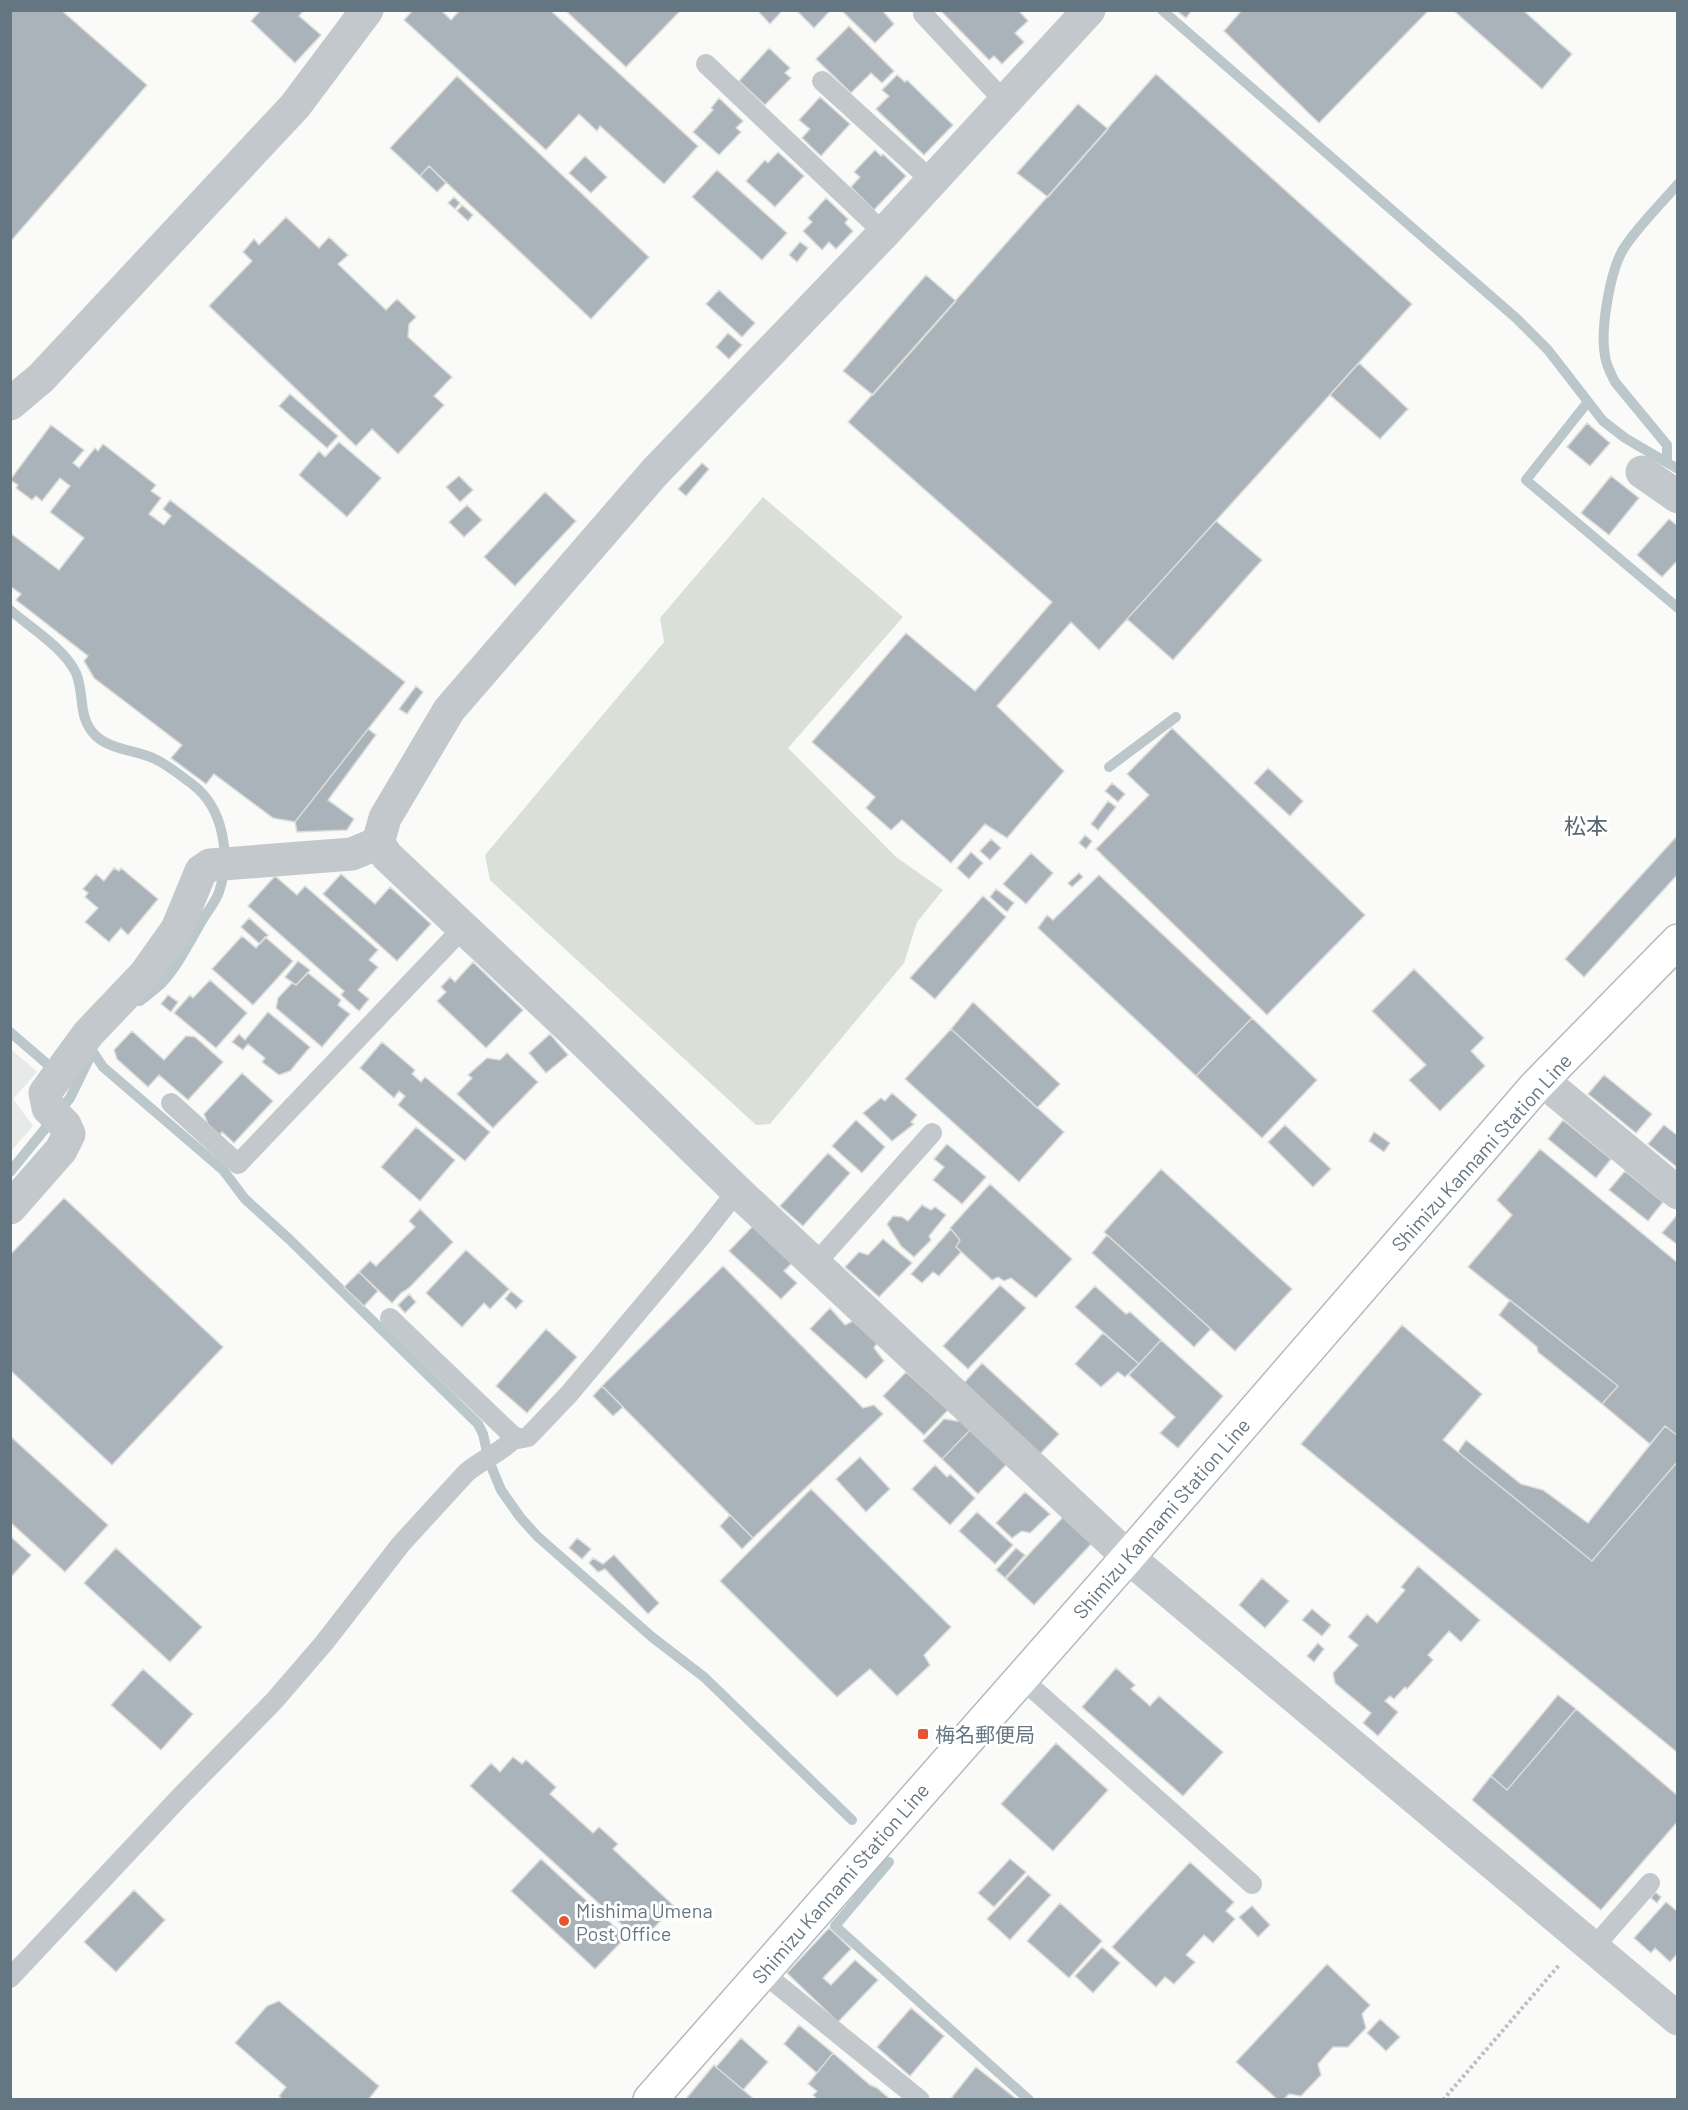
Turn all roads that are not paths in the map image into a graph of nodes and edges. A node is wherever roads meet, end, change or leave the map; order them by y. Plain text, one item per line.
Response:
1 (367, 10) edge
2 (1089, 10) edge
3 (923, 14) dead end
4 (706, 64) dead end
5 (822, 81) dead end
6 (1005, 102) junction
7 (932, 181) junction
8 (884, 233) junction
9 (10, 404) edge
10 (1642, 472) dead end
11 (1677, 497) edge
12 (378, 843) junction
13 (463, 928) junction
14 (1677, 941) edge
15 (1542, 1080) junction
16 (171, 1103) dead end
17 (932, 1133) dead end
18 (737, 1191) junction
19 (1677, 1193) edge
20 (10, 1208) edge
21 (815, 1264) junction
22 (390, 1318) dead end
23 (516, 1437) junction
24 (1128, 1557) junction
25 (1021, 1678) junction
26 (1650, 1883) dead end
27 (1252, 1884) dead end
28 (1588, 1943) junction
29 (762, 1972) junction
30 (10, 1978) edge
31 (1677, 2019) edge
32 (650, 2100) edge
33 (920, 2100) edge

1 - 9 street
2 - 6 street
3 - 6 lane
4 - 8 lane
5 - 7 lane
6 - 7 street
7 - 8 street
8 - 12 street
10 - 11 street
12 - 13 street
12 - 20 street
13 - 16 lane
13 - 18 street
14 - 15 main road, Shimizu Kannami Station Line
15 - 19 street
15 - 24 main road, Shimizu Kannami Station Line
17 - 21 lane
18 - 21 street
18 - 23 lane
21 - 24 street
22 - 23 lane
23 - 30 lane
24 - 25 main road, Shimizu Kannami Station Line
24 - 28 street
25 - 27 lane
25 - 29 main road, Shimizu Kannami Station Line
26 - 28 lane
28 - 31 street
29 - 32 main road, Shimizu Kannami Station Line
29 - 33 lane

